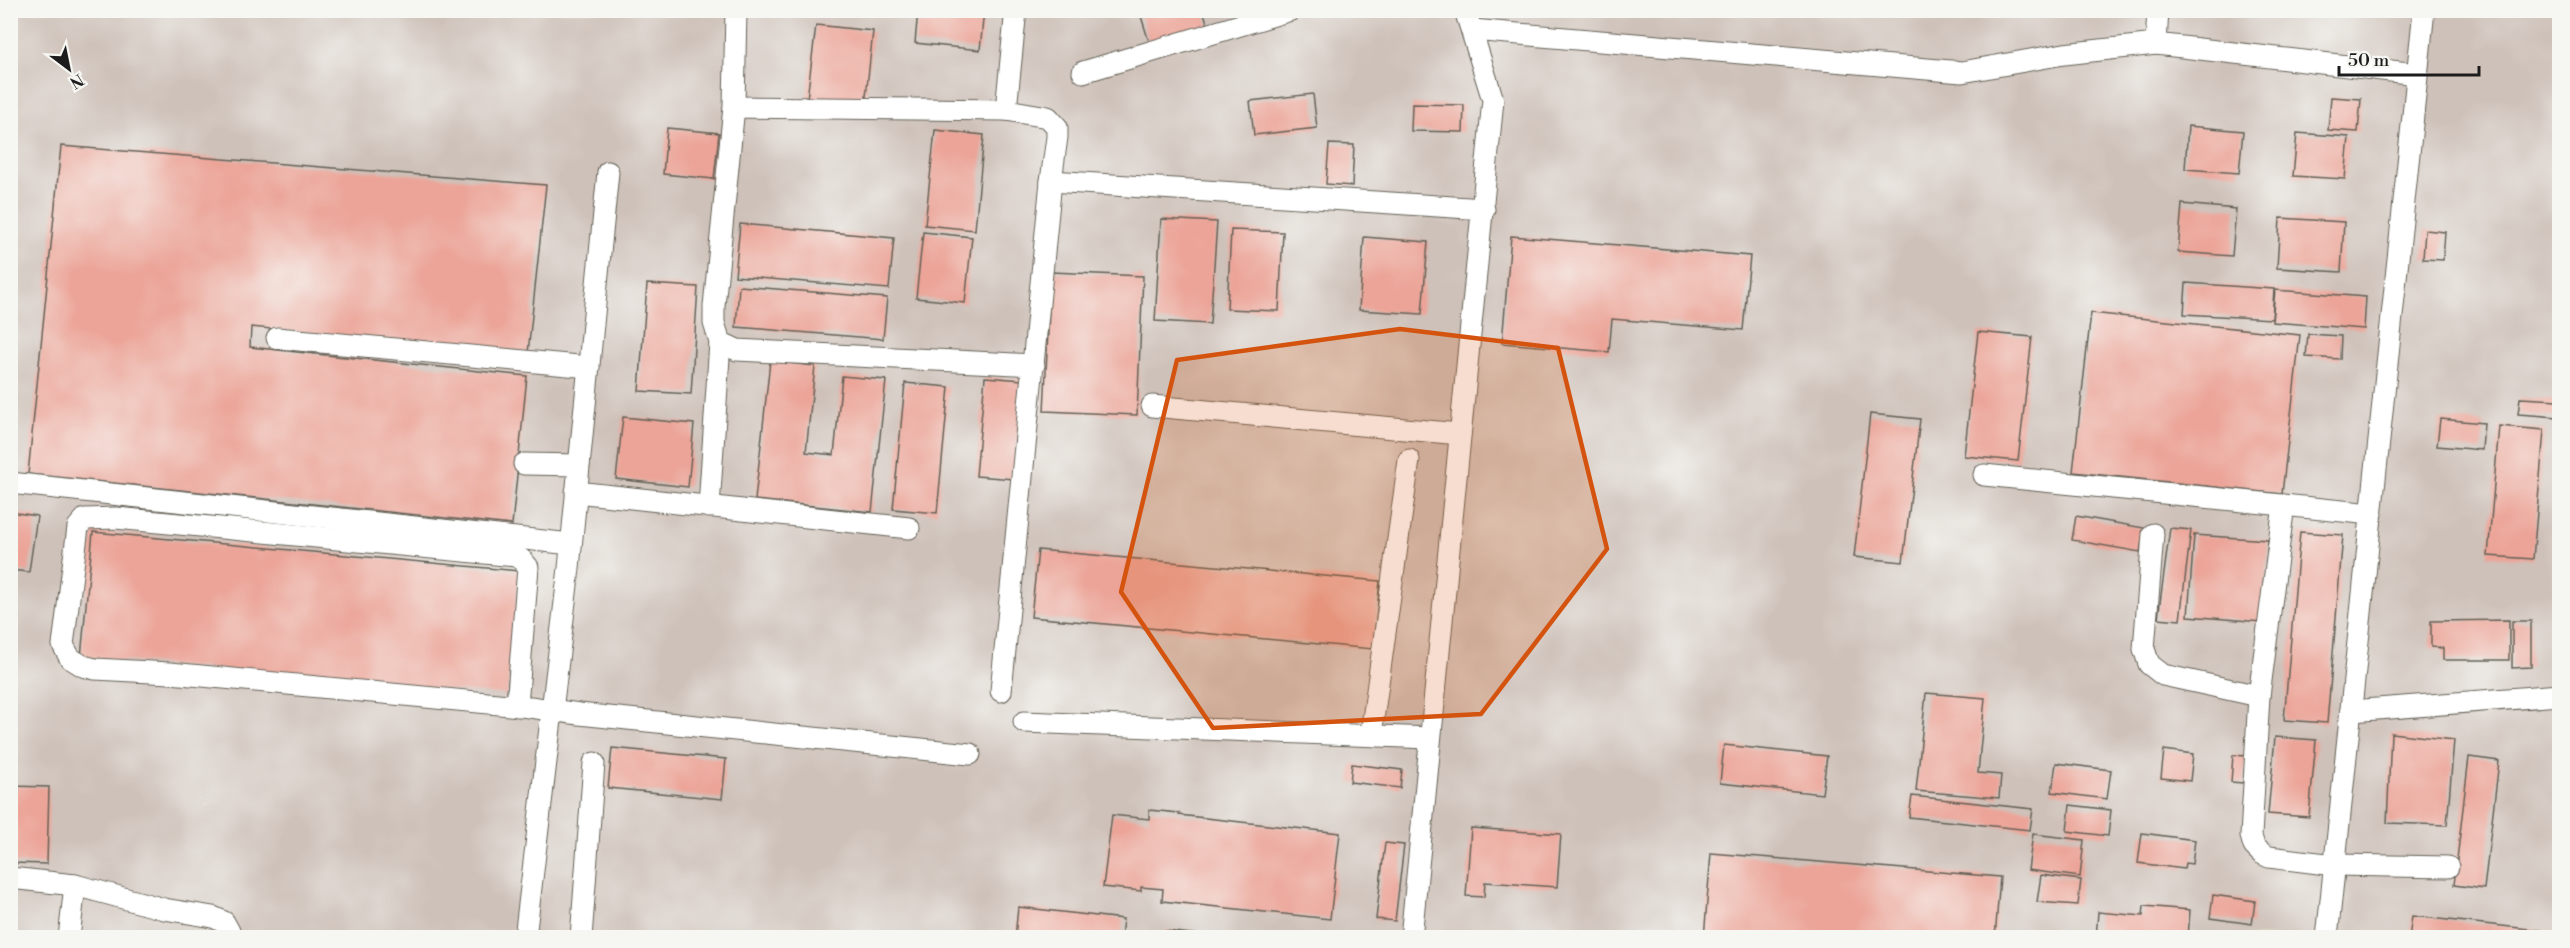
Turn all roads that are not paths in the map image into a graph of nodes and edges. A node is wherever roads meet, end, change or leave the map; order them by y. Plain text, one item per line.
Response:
1 (736, 10) edge
2 (1012, 10) edge
3 (1291, 10) edge
4 (2158, 10) edge
5 (2424, 10) edge
6 (1468, 20) edge
7 (2156, 44) junction
8 (1083, 72) dead end
9 (2417, 74) junction
10 (734, 107) junction
11 (1006, 110) junction
12 (608, 172) dead end
13 (1051, 181) junction
14 (1484, 209) junction
15 (277, 338) dead end
16 (720, 342) junction
17 (1034, 365) junction
18 (589, 367) junction
19 (1152, 406) dead end
20 (1460, 434) junction
21 (1409, 460) dead end
22 (524, 464) dead end
23 (579, 465) junction
24 (1984, 475) dead end
25 (10, 483) edge
26 (576, 492) junction
27 (2284, 506) junction
28 (709, 507) junction
29 (2372, 514) junction
30 (909, 528) dead end
31 (2153, 534) dead end
32 (571, 544) junction
33 (1001, 691) dead end
34 (2559, 695) edge
35 (2259, 696) junction
36 (517, 706) junction
37 (552, 709) junction
38 (2351, 711) junction
39 (1024, 722) dead end
40 (1371, 734) junction
41 (1430, 738) junction
42 (970, 754) dead end
43 (594, 764) dead end
44 (2335, 865) junction
45 (2448, 867) dead end
46 (10, 878) edge
47 (75, 885) junction
48 (69, 938) edge
49 (230, 938) edge
50 (525, 938) edge
51 (581, 938) edge
52 (1411, 938) edge
53 (2327, 938) edge

1 - 10 street
2 - 11 street
3 - 8 street
4 - 7 street
5 - 9 street
6 - 7 street
6 - 14 street
7 - 9 street
9 - 29 street
10 - 11 street
10 - 16 street
11 - 13 street
12 - 18 street
13 - 14 street
13 - 17 street
14 - 20 street
15 - 18 street
16 - 17 street
16 - 28 street
17 - 33 street
18 - 23 street
19 - 20 street
20 - 41 street
21 - 40 street
22 - 23 street
23 - 26 street
24 - 27 street
25 - 32 street
26 - 28 street
26 - 32 street
27 - 29 street
27 - 35 street
28 - 30 street
29 - 38 street
31 - 35 street
32 - 37 street
34 - 38 street
35 - 44 street
36 - 36 street
36 - 37 street
37 - 42 street
37 - 50 street
38 - 44 street
39 - 40 street
40 - 41 street
41 - 52 street
43 - 51 street
44 - 45 street
44 - 53 street
46 - 47 street
47 - 48 street
47 - 49 street

